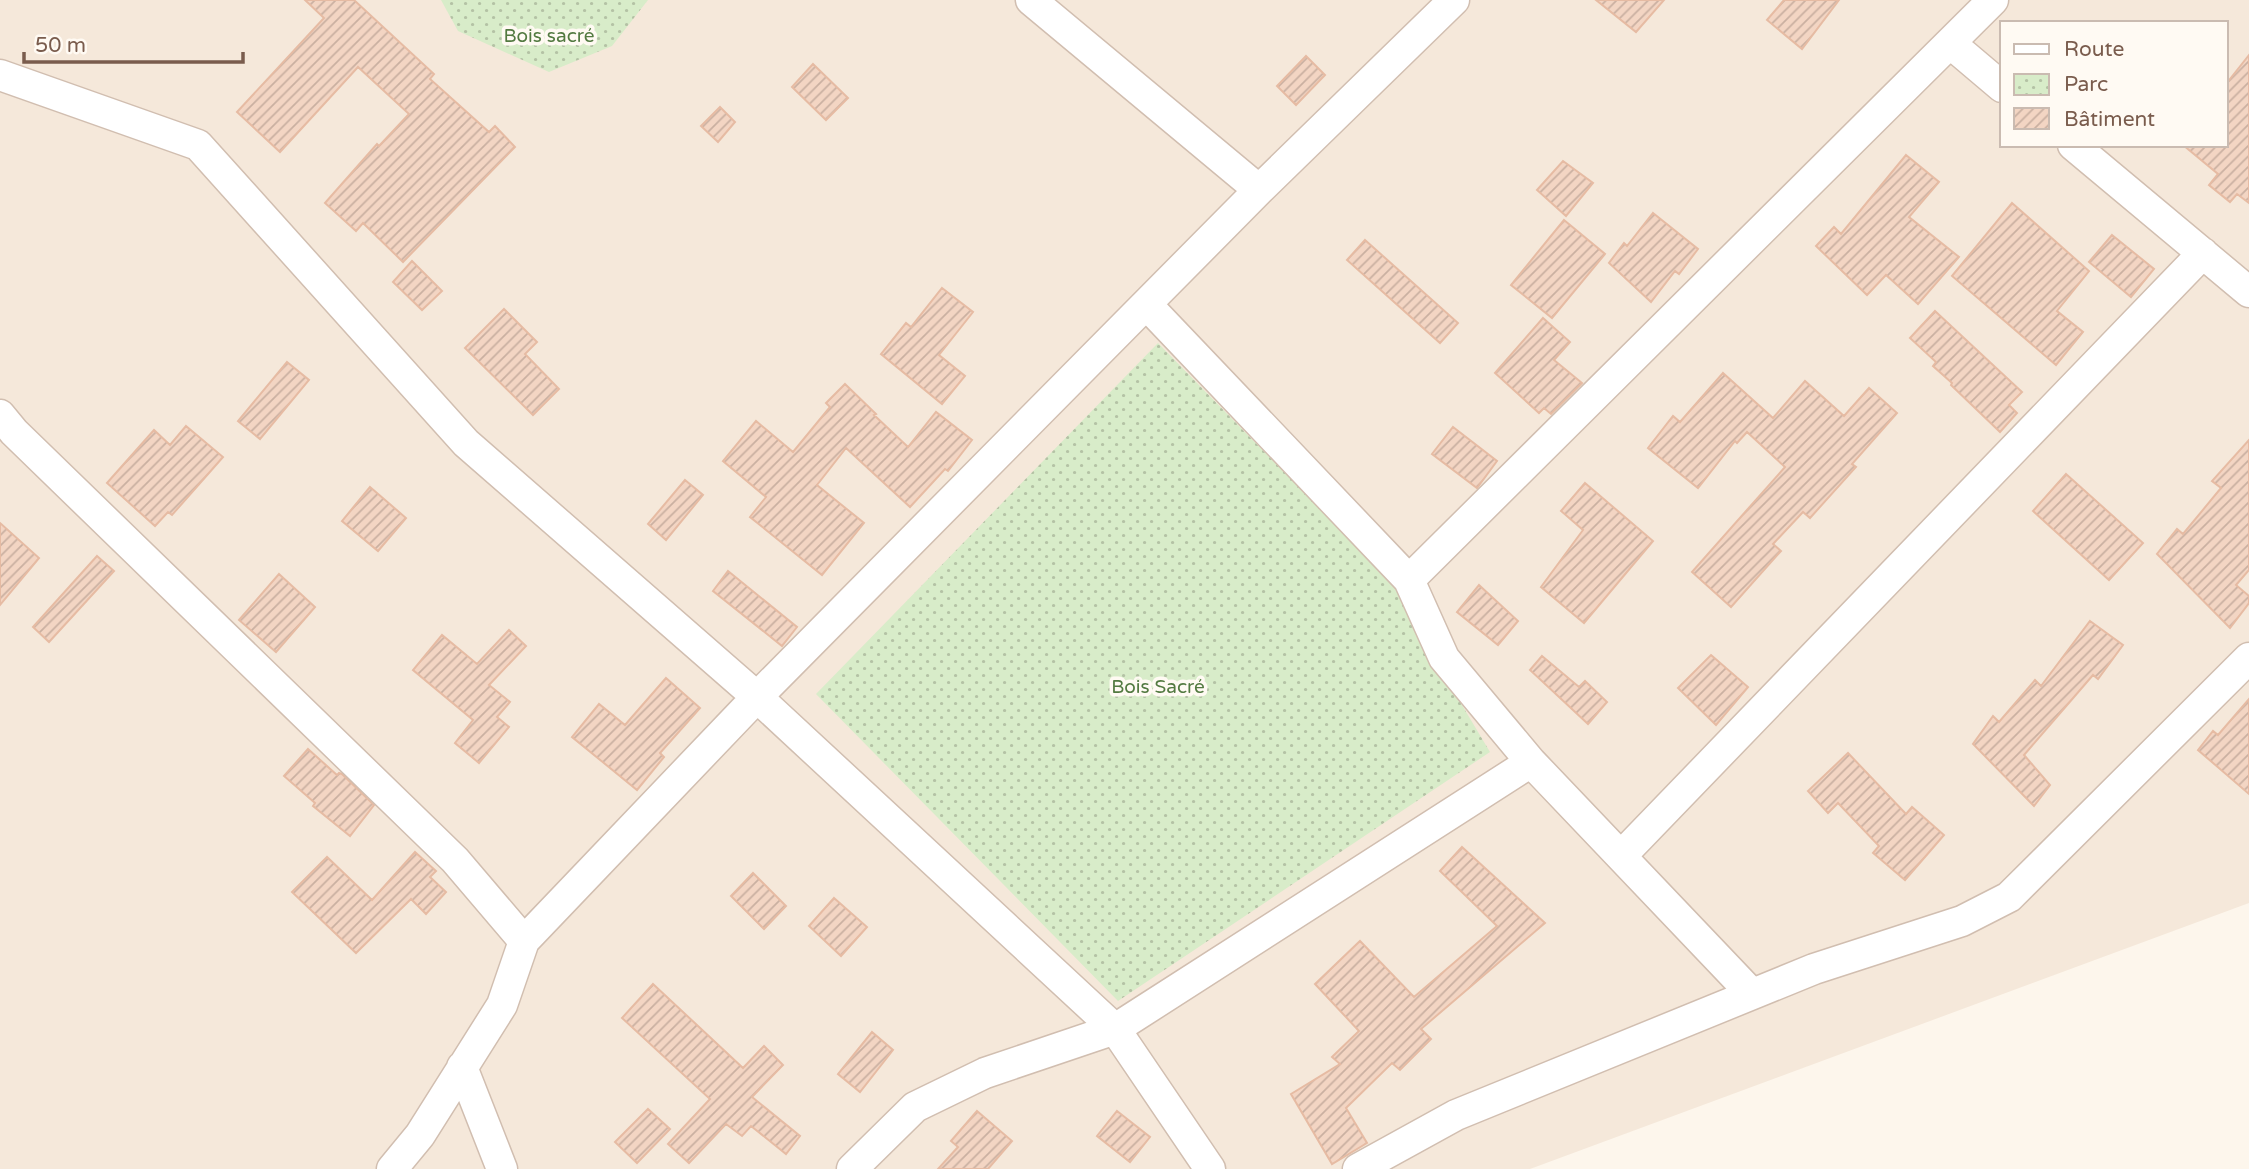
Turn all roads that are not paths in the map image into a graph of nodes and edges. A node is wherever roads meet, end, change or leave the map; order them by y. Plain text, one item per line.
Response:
1 (1031, 0) edge
2 (1454, 0) edge
3 (1993, 0) edge
4 (1950, 43) junction
5 (0, 75) edge
6 (2000, 85) edge
7 (2075, 147) edge
8 (1259, 190) junction
9 (2203, 253) junction
10 (2249, 292) edge
11 (1147, 305) junction
12 (0, 415) edge
13 (1409, 580) junction
14 (2249, 658) edge
15 (757, 697) junction
16 (1531, 762) junction
17 (1622, 855) junction
18 (524, 941) junction
19 (1752, 994) junction
20 (1115, 1029) junction
21 (462, 1067) junction
22 (392, 1169) edge
23 (502, 1169) edge
24 (852, 1169) edge
25 (1210, 1169) edge
26 (1358, 1169) edge

1 - 8 street
2 - 8 street
3 - 4 street
4 - 6 street
4 - 13 street
5 - 15 street
7 - 9 street
8 - 11 street
9 - 10 street
9 - 17 street
11 - 13 street
11 - 15 street
12 - 18 street
13 - 16 street
14 - 19 street
15 - 18 street
15 - 20 street
16 - 17 street
16 - 20 street
17 - 19 street
18 - 21 street
19 - 26 street
20 - 24 street
20 - 25 street
21 - 22 street
21 - 23 street

